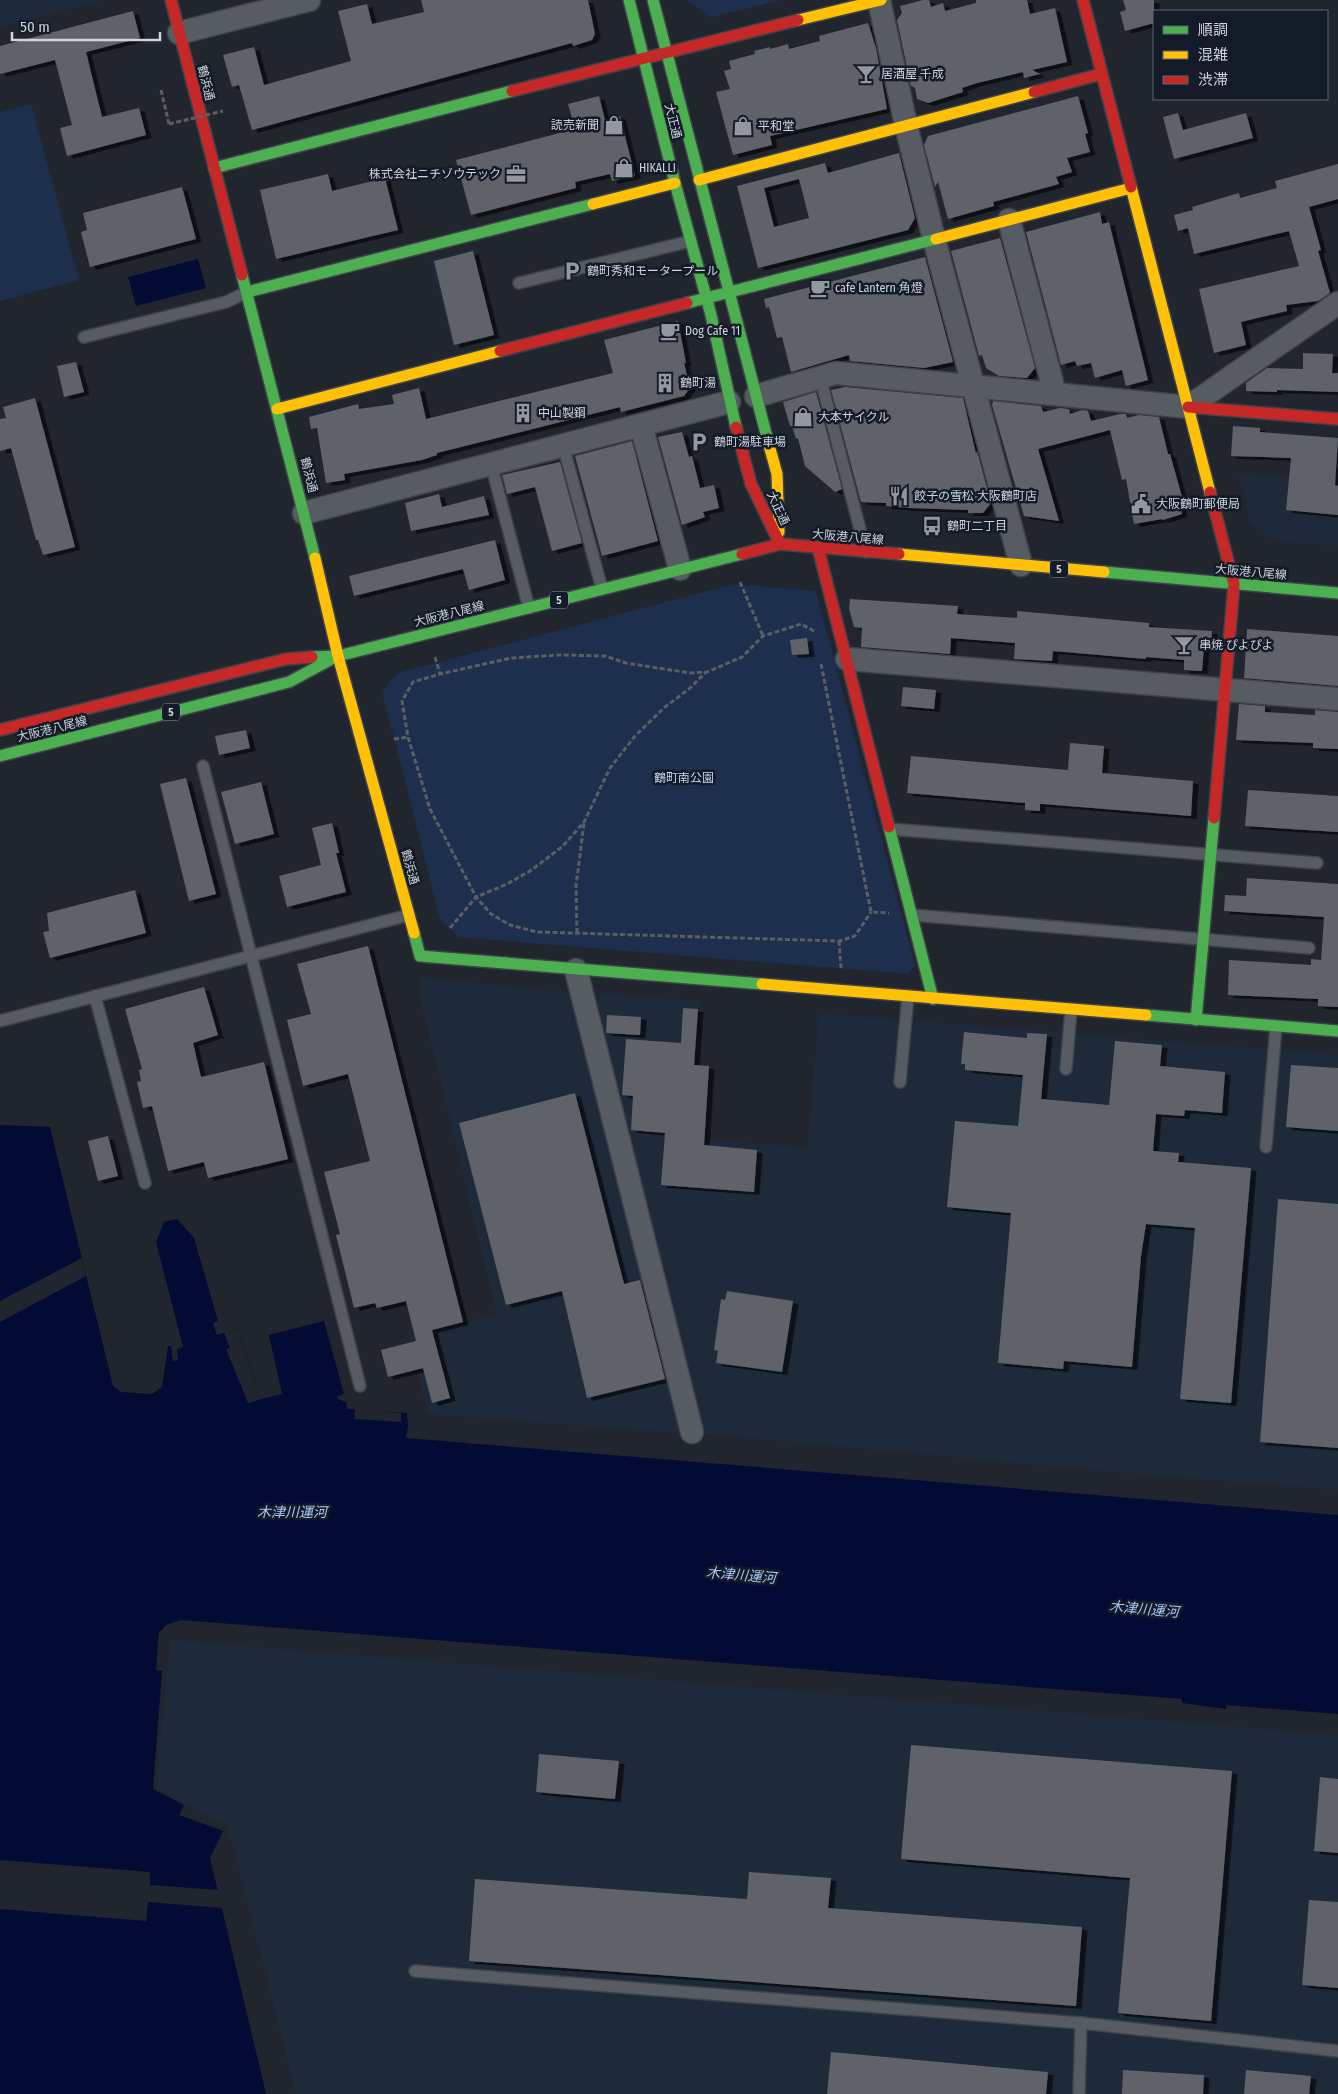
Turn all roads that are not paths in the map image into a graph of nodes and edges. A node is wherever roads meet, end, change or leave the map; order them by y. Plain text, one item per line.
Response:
1 (171, 0) edge
2 (309, 0) edge
3 (629, 0) edge
4 (653, 0) edge
5 (880, 0) edge
6 (1083, 0) edge
7 (179, 33) junction
8 (668, 51) junction
9 (643, 58) junction
10 (1102, 74) junction
11 (906, 125) junction
12 (214, 168) junction
13 (699, 180) junction
14 (675, 183) junction
15 (1130, 188) junction
16 (1009, 220) junction
17 (934, 239) junction
18 (691, 241) junction
19 (519, 284) dead end
20 (729, 291) junction
21 (247, 292) junction
22 (706, 298) junction
23 (1338, 303) edge
24 (84, 337) dead end
25 (820, 378) junction
26 (974, 386) junction
27 (1055, 394) junction
28 (756, 396) junction
29 (729, 402) junction
30 (1188, 407) junction
31 (278, 408) junction
32 (1338, 419) edge
33 (640, 426) junction
34 (564, 445) junction
35 (491, 464) junction
36 (304, 513) junction
37 (780, 544) junction
38 (818, 548) junction
39 (866, 552) junction
40 (1021, 565) junction
41 (680, 569) junction
42 (1234, 584) junction
43 (602, 589) junction
44 (1338, 593) edge
45 (529, 608) junction
46 (338, 656) junction
47 (847, 659) junction
48 (1225, 690) junction
49 (1338, 699) edge
50 (0, 730) edge
51 (0, 756) edge
52 (203, 766) dead end
53 (890, 829) junction
54 (1211, 854) junction
55 (1317, 863) dead end
56 (408, 915) junction
57 (912, 915) junction
58 (1204, 939) junction
59 (1309, 948) dead end
60 (251, 956) junction
61 (576, 970) junction
62 (94, 996) junction
63 (908, 996) junction
64 (933, 999) junction
65 (1070, 1010) junction
66 (1196, 1020) junction
67 (0, 1021) edge
68 (1276, 1026) junction
69 (1338, 1031) edge
70 (1066, 1069) dead end
71 (900, 1082) dead end
72 (1266, 1147) dead end
73 (145, 1183) dead end
74 (360, 1386) dead end
75 (692, 1432) dead end
76 (415, 1971) dead end
77 (1081, 2023) junction
78 (1338, 2051) edge
79 (1080, 2094) edge

1 - 7 street, 鶴浜通
2 - 7 street
3 - 9 street, 大正通
4 - 8 street, 大正通
5 - 8 street
5 - 11 street
6 - 10 street
7 - 12 street, 鶴浜通
8 - 9 street
8 - 13 street, 大正通
9 - 12 street
9 - 14 street, 大正通
10 - 11 street
10 - 15 street
11 - 13 street
11 - 17 street
12 - 21 street, 鶴浜通
13 - 20 street, 大正通
14 - 18 street, 大正通
14 - 21 street
15 - 16 street
15 - 30 street
16 - 17 street
16 - 27 street
17 - 20 street
17 - 26 street
18 - 19 lane
18 - 22 street, 大正通
20 - 22 street
20 - 28 street, 大正通
21 - 24 lane
21 - 31 street, 鶴浜通
22 - 29 street, 大正通
22 - 31 street
23 - 30 street
25 - 26 street
25 - 28 street
25 - 39 lane
26 - 27 street
26 - 40 street
27 - 30 street
28 - 37 street, 大正通
29 - 33 street
29 - 37 street, 大正通
30 - 32 street
30 - 42 street
31 - 36 street, 鶴浜通
33 - 34 street
33 - 41 street
34 - 35 street
34 - 43 lane
35 - 36 street
35 - 45 lane
36 - 46 street, 鶴浜通
37 - 38 street, 大阪港八尾線 / 5
37 - 41 street, 大阪港八尾線 / 5
38 - 39 street, 大阪港八尾線 / 5
38 - 47 street
39 - 40 street, 大阪港八尾線 / 5
40 - 42 street, 大阪港八尾線 / 5
41 - 43 street, 大阪港八尾線 / 5
42 - 44 street, 大阪港八尾線 / 5
42 - 48 street
43 - 45 street, 大阪港八尾線 / 5
45 - 46 street, 大阪港八尾線 / 5
46 - 50 street, 大阪港八尾線 / 5
46 - 51 street, 大阪港八尾線 / 5
46 - 56 street, 鶴浜通
47 - 48 street
47 - 53 street
48 - 49 street
48 - 54 street
52 - 60 lane
53 - 54 lane
53 - 57 street
54 - 55 lane
54 - 58 street
56 - 60 lane
56 - 61 street, 鶴浜通
57 - 58 lane
57 - 64 street
58 - 59 lane
58 - 66 street
60 - 62 lane
60 - 74 lane
61 - 63 street
61 - 75 street
62 - 67 lane
62 - 73 lane
63 - 64 street
63 - 71 lane
64 - 65 street
65 - 66 street
65 - 70 lane
66 - 68 street
68 - 69 street
68 - 72 lane
76 - 77 lane
77 - 78 lane
77 - 79 lane

